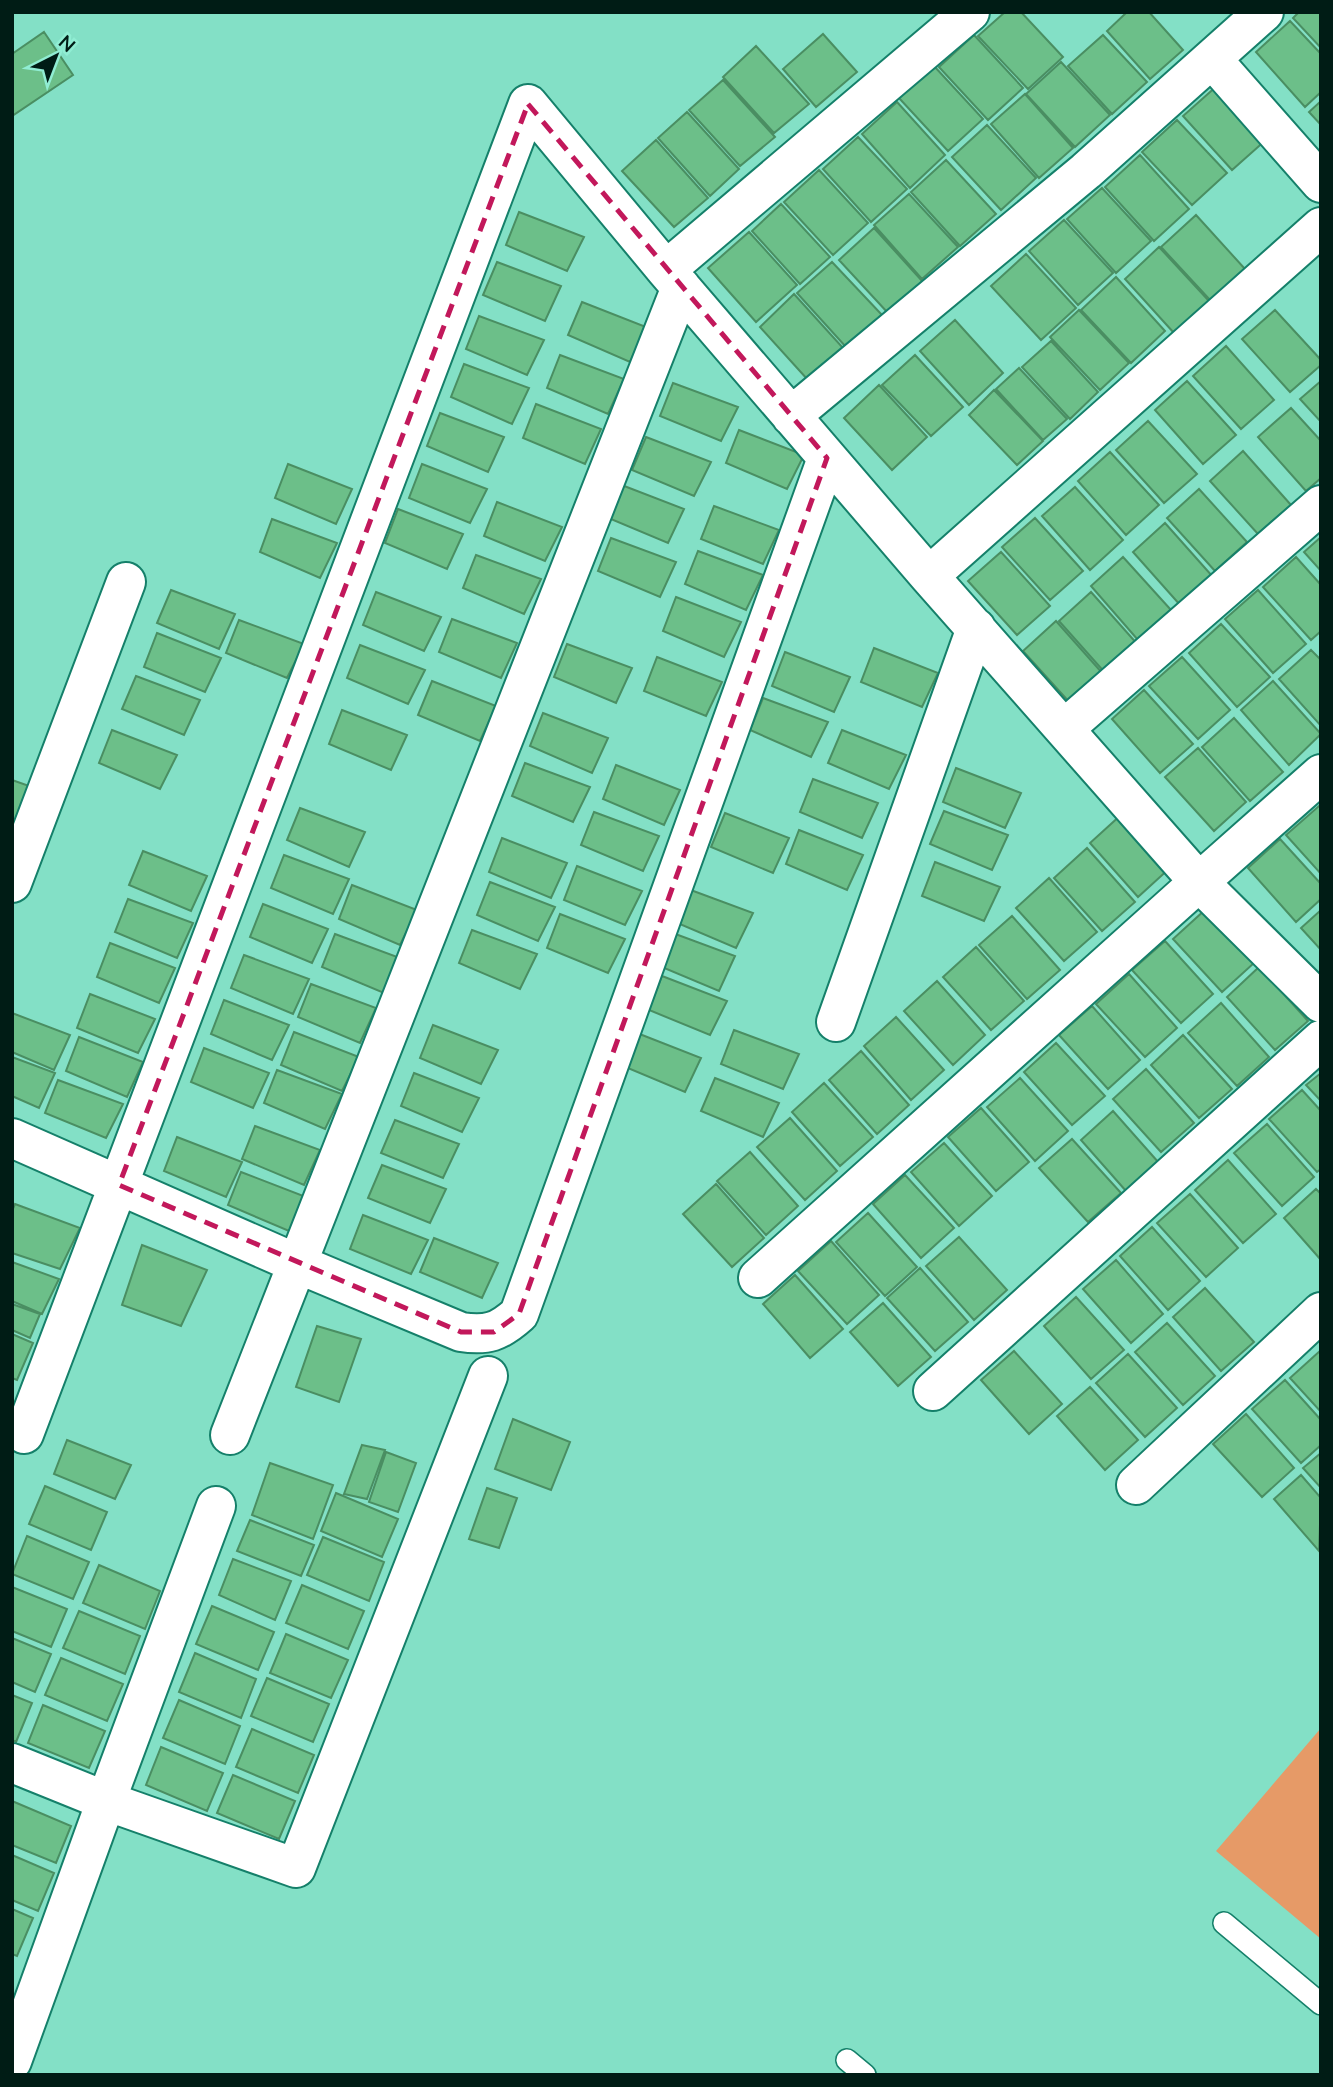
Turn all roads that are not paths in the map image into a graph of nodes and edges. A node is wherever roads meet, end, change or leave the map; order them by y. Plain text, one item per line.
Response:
1 (970, 12) edge
2 (1264, 12) edge
3 (1212, 59) junction
4 (1321, 183) edge
5 (1321, 227) edge
6 (674, 279) junction
7 (791, 416) junction
8 (827, 458) junction
9 (1321, 505) edge
10 (929, 576) junction
11 (126, 582) dead end
12 (976, 628) junction
13 (1064, 729) junction
14 (1321, 775) edge
15 (1199, 881) junction
16 (12, 883) edge
17 (1321, 1003) edge
18 (836, 1022) dead end
19 (1321, 1040) edge
20 (12, 1138) edge
21 (118, 1185) junction
22 (298, 1264) junction
23 (758, 1279) dead end
24 (1321, 1312) edge
25 (488, 1376) dead end
26 (933, 1391) dead end
27 (24, 1434) dead end
28 (230, 1435) dead end
29 (1136, 1485) dead end
30 (216, 1506) dead end
31 (12, 1763) edge
32 (106, 1801) junction
33 (1224, 1923) dead end
34 (1321, 2004) edge
35 (847, 2060) dead end
36 (12, 2061) edge
37 (865, 2075) edge

1 - 6 street
2 - 3 street
3 - 4 street
3 - 7 street
5 - 10 street
6 - 7 street
6 - 21 street
6 - 22 street
7 - 8 street
8 - 10 street
8 - 22 street
9 - 13 street
10 - 12 street
11 - 16 street
12 - 13 street
12 - 18 street
13 - 15 street
14 - 15 street
15 - 17 street
15 - 23 street
19 - 26 street
20 - 21 street
21 - 22 street
21 - 27 street
22 - 28 street
24 - 29 street
25 - 32 street
30 - 32 street
31 - 32 street
32 - 36 street
33 - 34 lane
35 - 37 lane

